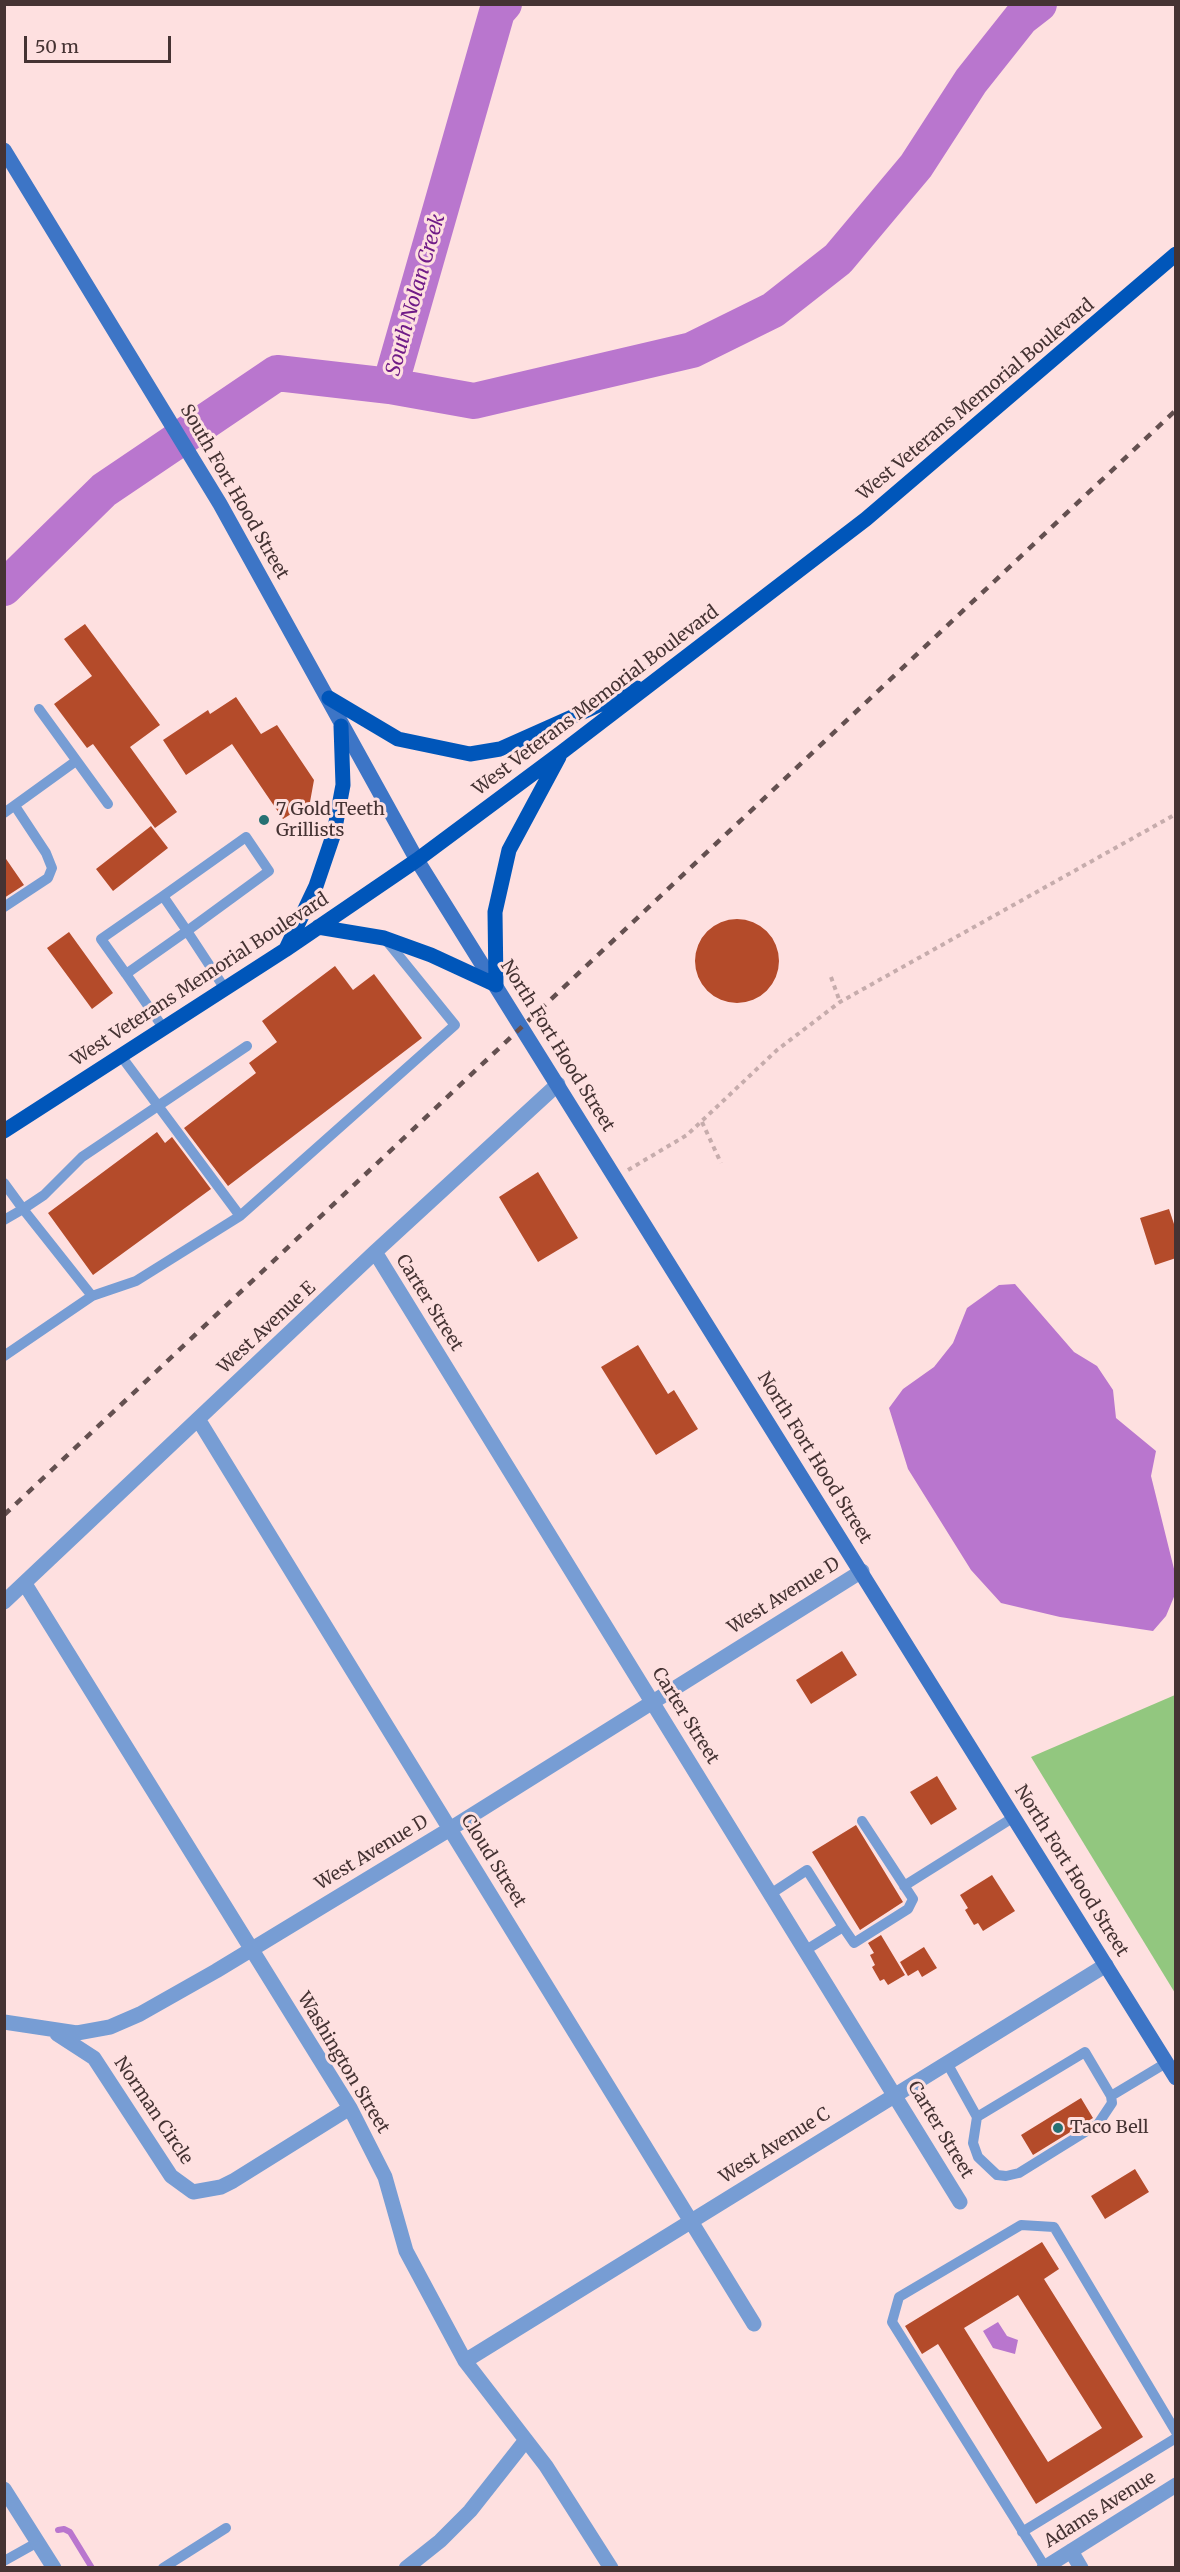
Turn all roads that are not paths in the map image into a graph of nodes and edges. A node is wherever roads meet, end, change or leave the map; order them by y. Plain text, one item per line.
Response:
1 (4, 150) edge
2 (1176, 254) edge
3 (662, 677) junction
4 (329, 698) junction
5 (39, 709) dead end
6 (341, 726) junction
7 (562, 752) junction
8 (76, 761) junction
9 (108, 804) dead end
10 (15, 806) junction
11 (4, 813) edge
12 (417, 860) junction
13 (163, 896) junction
14 (4, 907) edge
15 (318, 927) junction
16 (187, 931) junction
17 (384, 938) junction
18 (285, 950) junction
19 (126, 974) junction
20 (496, 985) junction
21 (225, 989) junction
22 (164, 1029) junction
23 (247, 1046) dead end
24 (122, 1056) junction
25 (558, 1084) junction
26 (157, 1107) junction
27 (4, 1131) edge
28 (4, 1183) edge
29 (23, 1209) junction
30 (240, 1216) junction
31 (4, 1221) edge
32 (375, 1252) junction
33 (92, 1296) junction
34 (4, 1356) edge
35 (198, 1419) junction
36 (862, 1571) junction
37 (25, 1584) junction
38 (4, 1602) edge
39 (653, 1701) junction
40 (1014, 1817) junction
41 (862, 1821) dead end
42 (450, 1829) junction
43 (904, 1887) junction
44 (772, 1893) junction
45 (843, 1927) junction
46 (250, 1949) junction
47 (807, 1950) junction
48 (1106, 1965) junction
49 (4, 2022) edge
50 (52, 2031) junction
51 (947, 2063) junction
52 (1166, 2063) junction
53 (1176, 2078) edge
54 (895, 2095) junction
55 (1111, 2096) junction
56 (350, 2108) junction
57 (977, 2117) junction
58 (960, 2202) dead end
59 (693, 2221) junction
60 (754, 2324) dead end
61 (465, 2361) junction
62 (1176, 2432) edge
63 (1176, 2438) edge
64 (526, 2440) junction
65 (1176, 2485) edge
66 (4, 2489) edge
67 (226, 2528) dead end
68 (1022, 2532) junction
69 (38, 2541) junction
70 (1071, 2551) junction
71 (4, 2561) edge
72 (1045, 2567) edge
73 (54, 2568) edge
74 (163, 2568) edge
75 (406, 2568) edge
76 (610, 2568) edge
77 (1081, 2568) edge

1 - 4 main road, South Fort Hood Street
2 - 3 main road, West Veterans Memorial Boulevard
3 - 4 main road
3 - 7 main road, West Veterans Memorial Boulevard
4 - 6 main road, South Fort Hood Street
5 - 8 lane
6 - 12 main road, South Fort Hood Street
6 - 18 main road
7 - 12 main road, West Veterans Memorial Boulevard
7 - 20 main road
8 - 9 lane
8 - 10 lane
10 - 11 lane
10 - 14 lane
12 - 15 main road, West Veterans Memorial Boulevard
12 - 20 main road, North Fort Hood Street
13 - 16 lane
13 - 16 lane
13 - 19 lane
15 - 17 main road
15 - 18 main road, West Veterans Memorial Boulevard
16 - 19 lane
16 - 21 lane
17 - 20 main road
17 - 30 lane
18 - 21 main road, West Veterans Memorial Boulevard
19 - 22 lane
20 - 25 main road, North Fort Hood Street
21 - 22 main road, West Veterans Memorial Boulevard
22 - 24 main road, West Veterans Memorial Boulevard
23 - 26 lane
24 - 26 lane
24 - 27 main road, West Veterans Memorial Boulevard
25 - 32 street, West Avenue E
25 - 36 main road, North Fort Hood Street
26 - 29 lane
26 - 30 lane
28 - 29 lane
29 - 31 lane
29 - 33 lane
30 - 33 lane
32 - 35 street, West Avenue E
32 - 39 street, Carter Street
33 - 34 lane
35 - 37 street, West Avenue E
35 - 42 street, Cloud Street
36 - 39 street, West Avenue D
36 - 40 main road, North Fort Hood Street
37 - 38 street, West Avenue E
37 - 46 street, Washington Street
39 - 42 street, West Avenue D
39 - 44 street, Carter Street
40 - 43 lane
40 - 48 main road, North Fort Hood Street
41 - 43 lane
42 - 46 street, West Avenue D
42 - 59 street, Cloud Street
43 - 45 lane
44 - 45 lane
44 - 47 street, Carter Street
45 - 47 lane
46 - 50 street, West Avenue D
46 - 56 street, Washington Street
47 - 54 street, Carter Street
48 - 51 street, West Avenue C
48 - 52 main road, North Fort Hood Street
49 - 50 street, West Avenue D
50 - 56 street, Norman Circle
51 - 54 street, West Avenue C
51 - 57 lane
52 - 53 main road, North Fort Hood Street
52 - 55 lane
54 - 58 street, Carter Street
54 - 59 street, West Avenue C
55 - 57 lane
55 - 57 lane
56 - 61 street, Washington Street
59 - 60 street, Cloud Street
59 - 61 street, West Avenue C
61 - 64 street, Washington Street
62 - 68 lane
63 - 68 lane
64 - 75 street
64 - 76 street, Washington Street
65 - 70 street, Adams Avenue
66 - 69 street
67 - 74 lane
68 - 72 lane
69 - 71 lane
69 - 73 street
70 - 72 street, Adams Avenue
70 - 77 street

